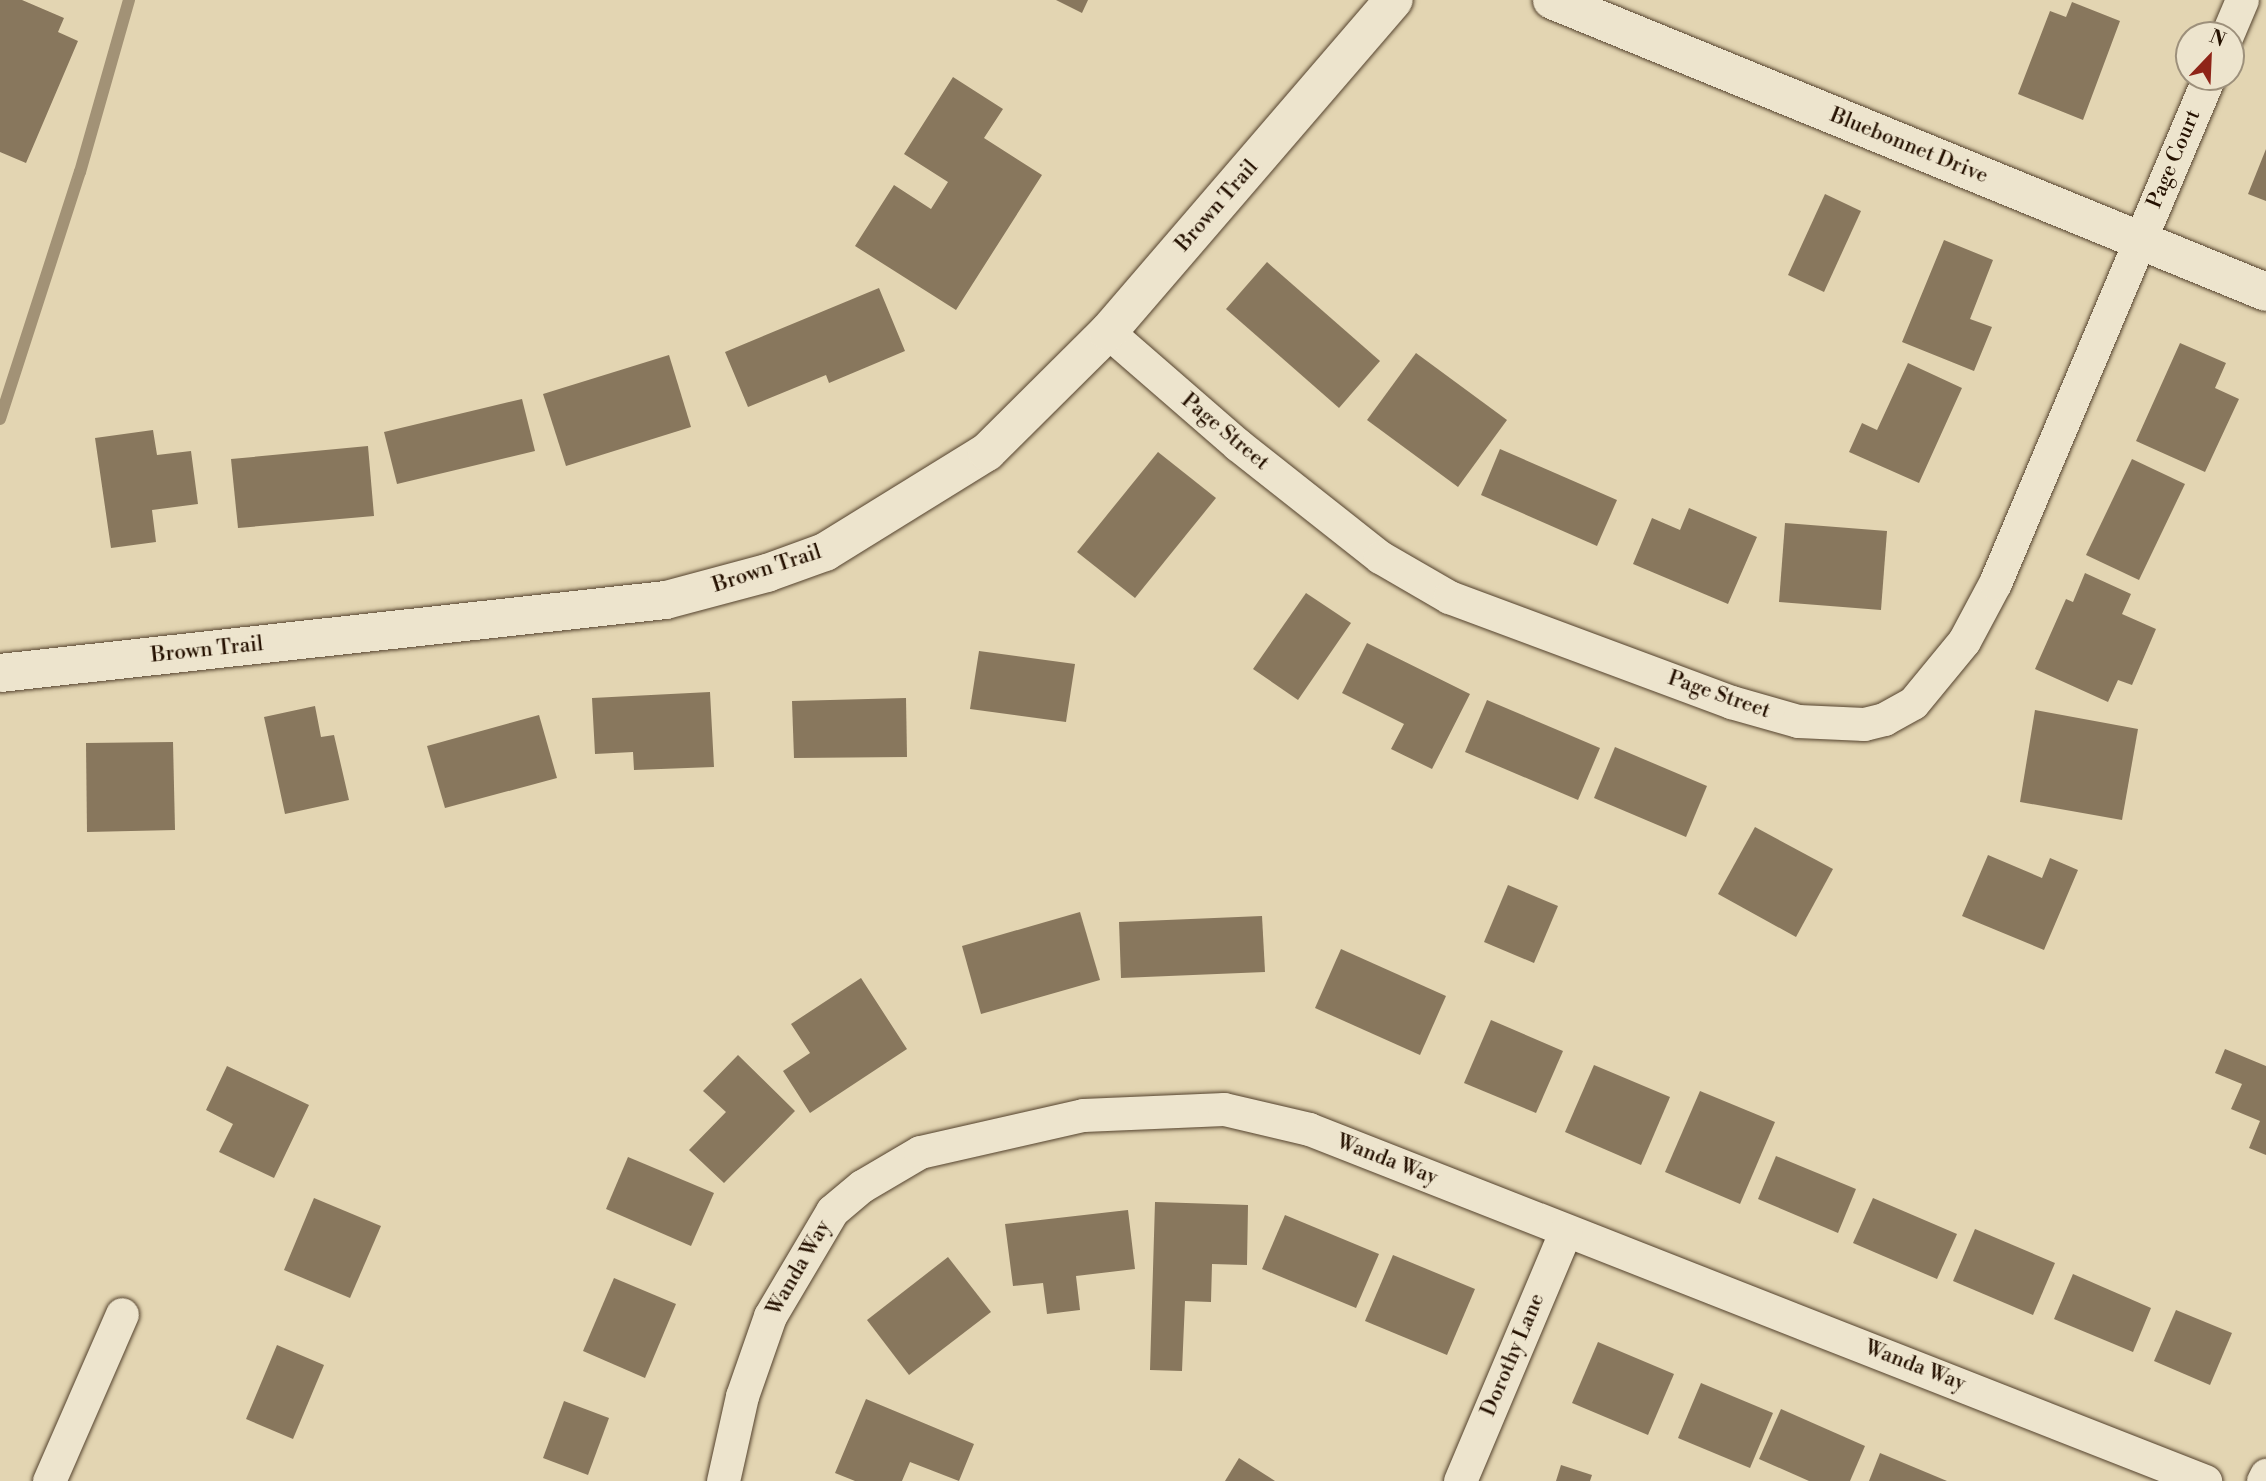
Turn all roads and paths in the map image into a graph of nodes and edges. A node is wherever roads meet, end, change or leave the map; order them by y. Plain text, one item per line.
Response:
1 (1394, 0) edge
2 (1552, 0) edge
3 (2242, 0) edge
4 (2233, 21) edge
5 (2203, 91) edge
6 (2139, 240) junction
7 (2266, 292) edge
8 (1108, 332) junction
9 (0, 673) edge
10 (1566, 1230) junction
11 (122, 1314) dead end
12 (2266, 1475) edge
13 (49, 1481) edge
14 (723, 1481) edge
15 (1460, 1481) edge
16 (2205, 1481) edge
17 (2263, 1481) edge

1 - 8 main road, Brown Trail
2 - 6 main road, Bluebonnet Drive
3 - 4 street
5 - 6 street, Page Court
6 - 7 main road, Bluebonnet Drive
6 - 8 street, Page Street
8 - 9 main road, Brown Trail
10 - 14 street, Wanda Way
10 - 15 street, Dorothy Lane
10 - 16 street, Wanda Way
11 - 13 street
12 - 17 street

